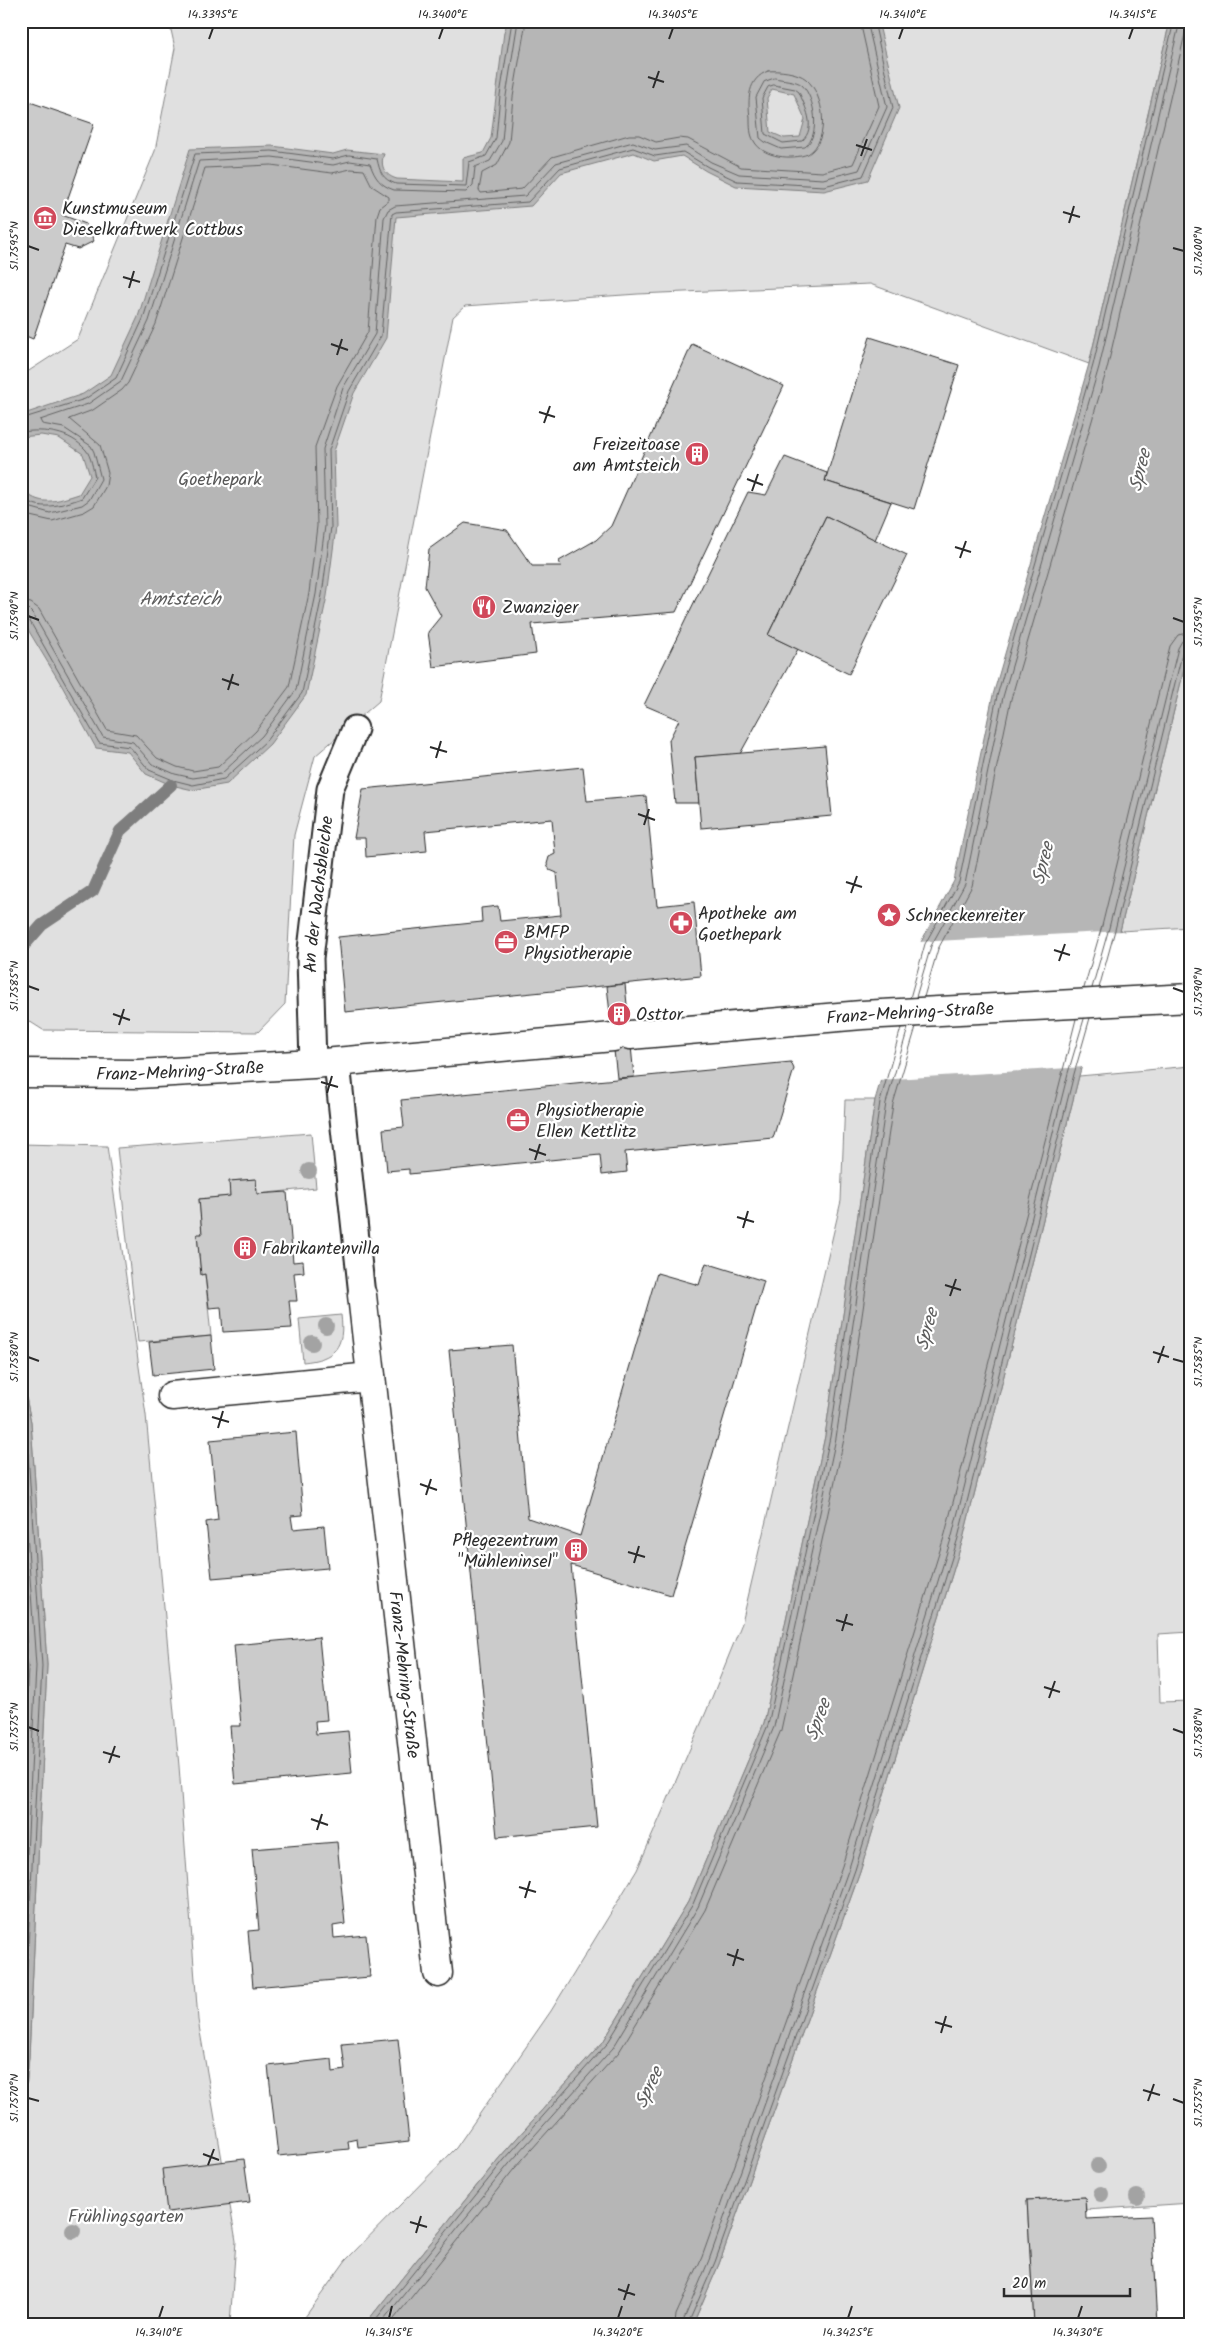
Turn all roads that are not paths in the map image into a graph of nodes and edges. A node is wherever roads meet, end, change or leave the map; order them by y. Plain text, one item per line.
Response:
1 (355, 729) dead end
2 (1191, 998) edge
3 (325, 1064) junction
4 (21, 1073) edge
5 (362, 1295) joint
6 (371, 1377) junction
7 (172, 1396) dead end
8 (438, 1973) dead end

1 - 3 lane, An der Wachsbleiche
2 - 3 main road, Franz-Mehring-Straße
3 - 4 main road, Franz-Mehring-Straße
3 - 5 lane, Franz-Mehring-Straße
5 - 6 main road, Franz-Mehring-Straße
6 - 7 main road
6 - 8 main road, Franz-Mehring-Straße

